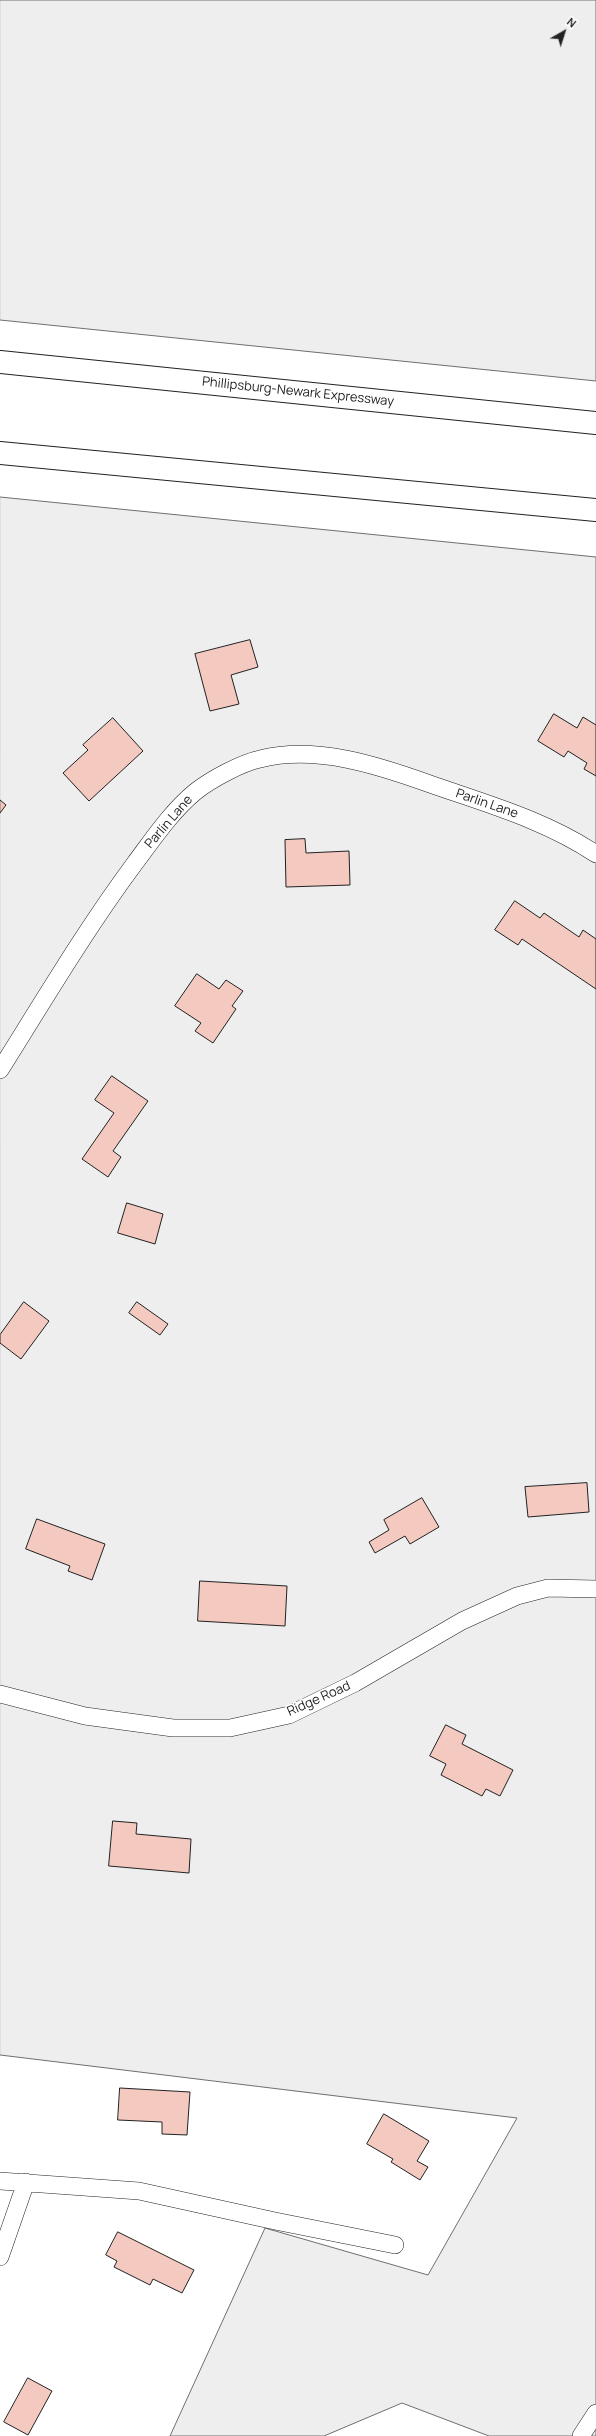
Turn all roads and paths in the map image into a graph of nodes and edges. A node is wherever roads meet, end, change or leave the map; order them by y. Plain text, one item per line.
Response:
1 (0, 362) edge
2 (596, 423) edge
3 (0, 453) edge
4 (596, 510) edge
5 (596, 854) edge
6 (0, 1070) edge
7 (596, 1589) edge
8 (0, 1694) edge
9 (0, 2181) edge
10 (26, 2182) junction
11 (395, 2245) dead end
12 (0, 2257) edge
13 (596, 2412) edge
14 (581, 2436) edge

1 - 2 highway, Phillipsburg-Newark Expressway
3 - 4 highway
5 - 6 street, Parlin Lane
7 - 8 street, Ridge Road
9 - 10 street
10 - 11 street
10 - 12 street
13 - 14 street

